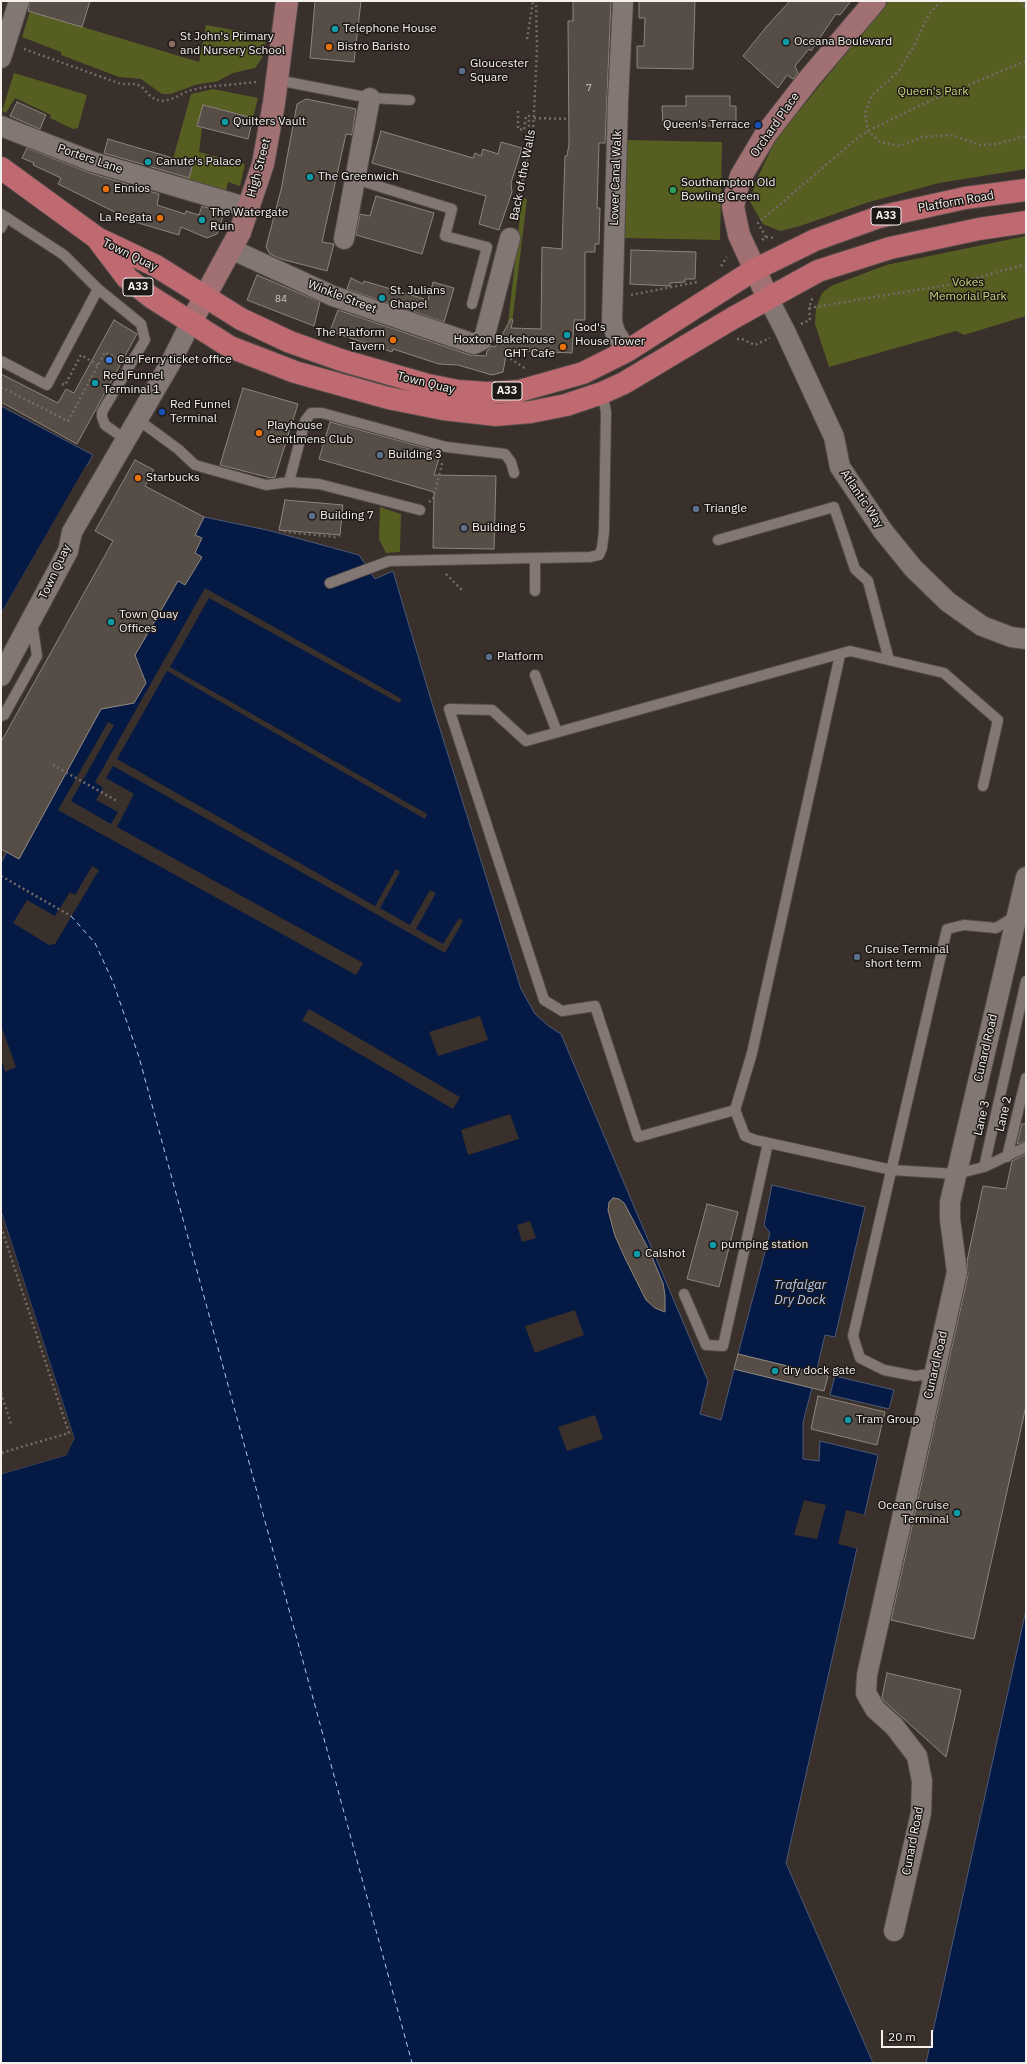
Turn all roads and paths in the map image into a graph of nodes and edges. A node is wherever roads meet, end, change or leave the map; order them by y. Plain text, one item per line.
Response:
1 (19, 1) edge
2 (287, 1) edge
3 (535, 1) edge
4 (623, 1) edge
5 (876, 1) edge
6 (941, 1) edge
7 (1021, 1) edge
8 (1026, 8) edge
9 (527, 40) dead end
10 (4, 50) edge
11 (1026, 61) edge
12 (277, 80) junction
13 (370, 98) junction
14 (410, 100) dead end
15 (518, 110) dead end
16 (534, 118) junction
17 (568, 119) dead end
18 (1, 126) edge
19 (868, 131) junction
20 (533, 133) junction
21 (1026, 136) edge
22 (1, 168) edge
23 (355, 179) junction
24 (1026, 190) edge
25 (249, 208) junction
26 (4, 216) edge
27 (1026, 222) edge
28 (1, 228) edge
29 (766, 237) dead end
30 (97, 238) junction
31 (344, 239) dead end
32 (509, 245) junction
33 (486, 247) junction
34 (232, 249) junction
35 (1026, 264) edge
36 (754, 270) junction
37 (700, 282) dead end
38 (98, 289) junction
39 (613, 292) junction
40 (205, 296) junction
41 (768, 298) junction
42 (472, 304) dead end
43 (191, 322) junction
44 (806, 322) dead end
45 (627, 351) junction
46 (506, 356) dead end
47 (1, 360) edge
48 (529, 370) dead end
49 (51, 378) junction
50 (1, 387) edge
51 (602, 394) junction
52 (137, 419) junction
53 (125, 439) junction
54 (446, 447) junction
55 (514, 473) dead end
56 (289, 482) junction
57 (420, 510) joint
58 (279, 530) dead end
59 (340, 534) dead end
60 (718, 540) dead end
61 (535, 558) junction
62 (433, 560) junction
63 (330, 583) dead end
64 (463, 591) dead end
65 (535, 591) dead end
66 (32, 620) junction
67 (1026, 639) edge
68 (840, 655) junction
69 (889, 660) junction
70 (535, 675) dead end
71 (1, 676) edge
72 (1, 716) edge
73 (557, 732) junction
74 (53, 765) dead end
75 (983, 786) dead end
76 (117, 801) dead end
77 (1, 876) edge
78 (1026, 877) edge
79 (1018, 915) junction
80 (71, 916) dead end
81 (1026, 981) edge
82 (1026, 1078) edge
83 (735, 1110) junction
84 (768, 1143) junction
85 (1026, 1147) edge
86 (1007, 1157) junction
87 (984, 1167) junction
88 (892, 1170) junction
89 (956, 1174) junction
90 (1, 1227) edge
91 (684, 1294) dead end
92 (934, 1372) junction
93 (1, 1393) edge
94 (11, 1424) dead end
95 (1, 1453) edge
96 (894, 1931) dead end

1 - 10 street
2 - 12 street, High Street
3 - 9 path
3 - 16 path, Back of the Walls
4 - 39 street, Lower Canal Walk
5 - 36 street, Orchard Place
6 - 19 path
7 - 8 path
10 - 12 path
11 - 19 path
12 - 13 lane
12 - 25 street, High Street
13 - 14 lane
13 - 23 street
15 - 20 path
16 - 17 path
16 - 20 path, Back of the Walls
18 - 25 street, Porters Lane
19 - 21 path
19 - 29 path
20 - 32 path, Back of the Walls
22 - 30 main road, Town Quay / A33
23 - 31 street
23 - 33 lane
24 - 36 main road, Platform Road / A33
25 - 34 street, High Street
26 - 28 lane
26 - 38 lane
27 - 41 main road, A33
30 - 40 main road, Town Quay / A33
30 - 43 main road, Town Quay / A33
32 - 33 lane
32 - 34 street, Winkle Street
33 - 42 lane
34 - 40 street, High Street
35 - 44 path
36 - 41 street, Orchard Place
36 - 45 main road, Town Quay / A33
37 - 39 path
38 - 49 lane
38 - 53 lane
39 - 45 street, Lower Canal Walk
40 - 43 street, High Street
40 - 45 main road, Town Quay / A33
41 - 51 main road, Town Quay / A33
41 - 67 street, Atlantic Way
43 - 51 main road, Town Quay / A33
43 - 52 street, Town Quay
46 - 48 path
47 - 49 lane
49 - 50 path
51 - 61 lane
52 - 53 street, Town Quay
52 - 56 lane
53 - 66 street, Town Quay
54 - 55 lane
54 - 56 lane
54 - 57 path
56 - 57 lane
58 - 59 path
60 - 69 lane
61 - 62 lane
61 - 65 lane
62 - 63 lane
62 - 64 path
66 - 71 street, Town Quay
66 - 72 lane
68 - 69 lane
68 - 73 lane
68 - 83 lane
69 - 75 lane
70 - 73 lane
73 - 83 lane
74 - 76 path
77 - 80 path
78 - 79 street, Cunard Road
79 - 88 lane
79 - 89 street, Cunard Road
81 - 87 lane, Lane 3
82 - 86 lane, Lane 2
83 - 84 lane
84 - 88 lane
84 - 91 lane
85 - 86 lane
86 - 87 lane
87 - 89 lane
88 - 89 lane
88 - 92 lane
89 - 92 street, Cunard Road
90 - 95 path
92 - 96 street, Cunard Road
93 - 94 path

